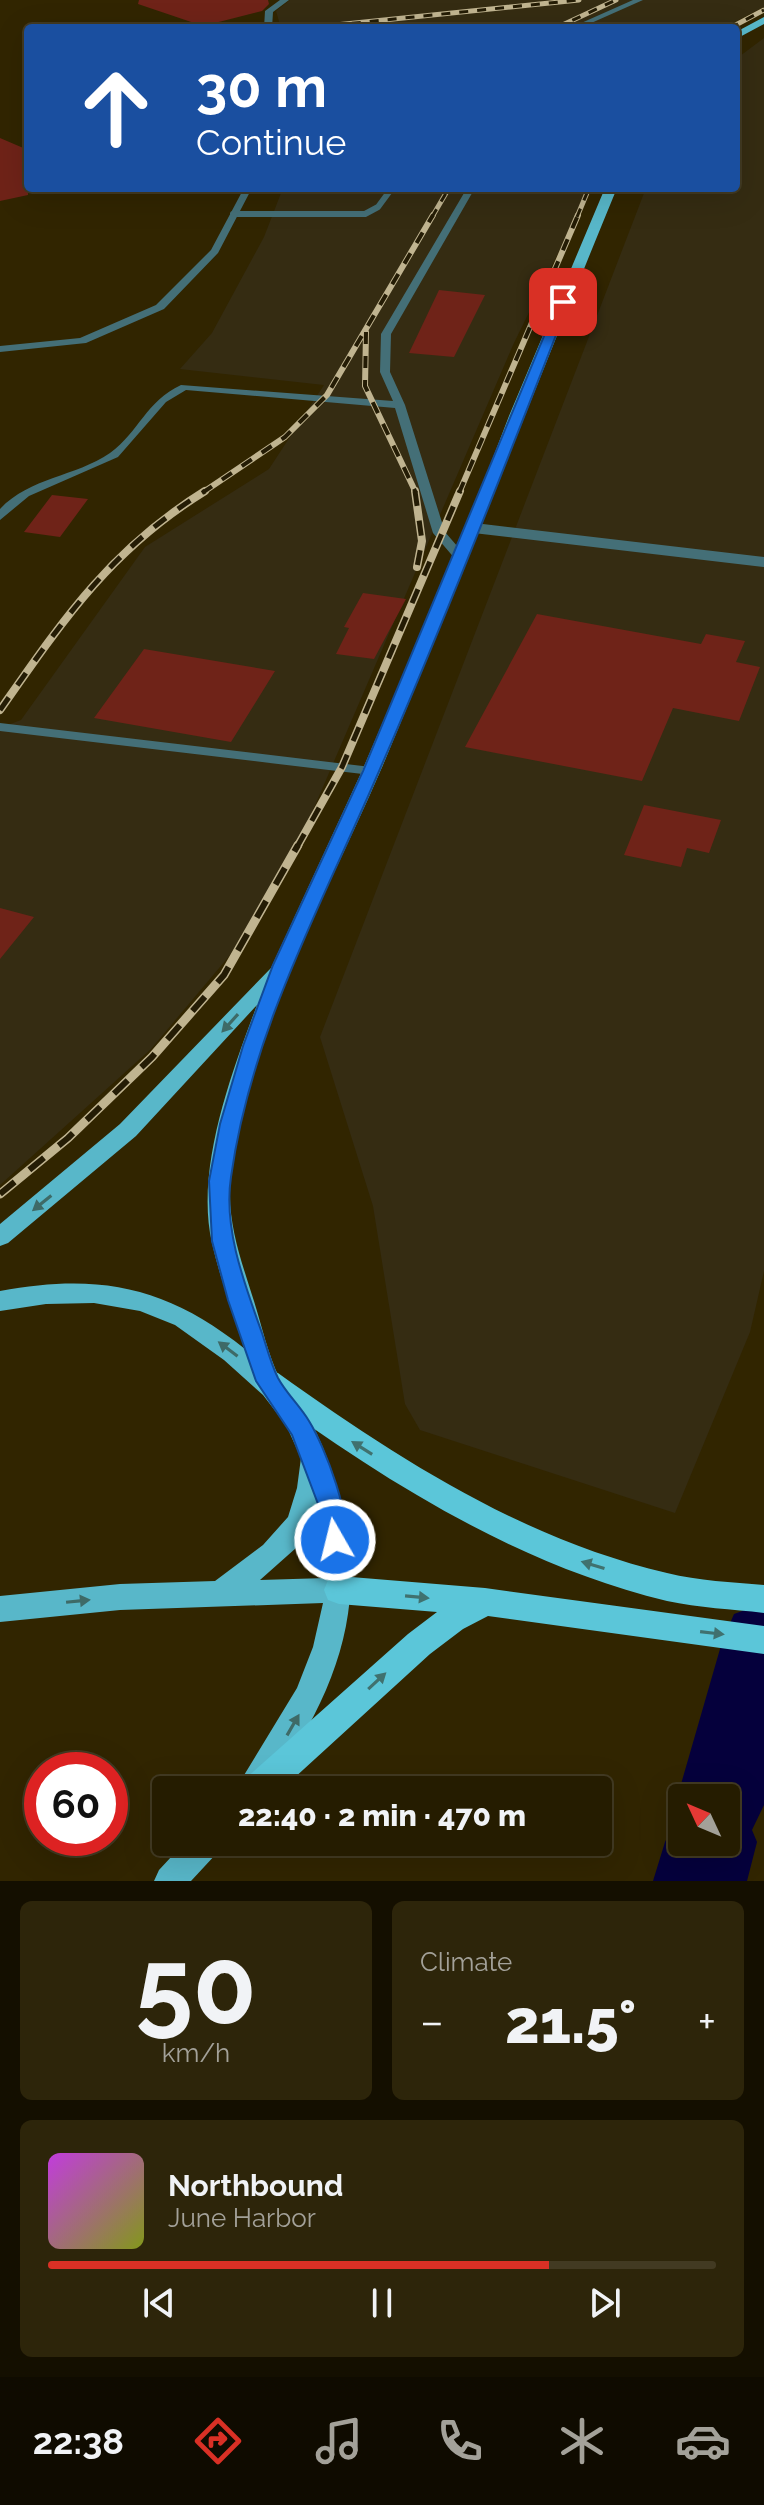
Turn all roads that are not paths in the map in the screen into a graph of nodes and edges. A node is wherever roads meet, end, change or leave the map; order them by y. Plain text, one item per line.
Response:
1 (285, 0) edge
2 (639, 0) edge
3 (764, 20) edge
4 (268, 24) edge
5 (583, 24) edge
6 (740, 34) edge
7 (246, 192) edge
8 (389, 192) edge
9 (469, 192) edge
10 (609, 192) edge
11 (233, 214) junction
12 (0, 349) edge
13 (400, 405) junction
14 (0, 516) edge
15 (474, 528) junction
16 (460, 557) junction
17 (764, 562) edge
18 (0, 727) edge
19 (371, 771) junction
20 (282, 965) junction
21 (0, 1237) edge
22 (0, 1301) edge
23 (268, 1381) junction
24 (311, 1452) junction
25 (339, 1590) junction
26 (222, 1592) junction
27 (764, 1599) edge
28 (485, 1602) junction
29 (0, 1609) edge
30 (764, 1640) edge
31 (260, 1776) edge
32 (273, 1776) edge
33 (193, 1856) edge
34 (170, 1881) edge

1 - 4 street
2 - 5 street
3 - 6 main road
7 - 11 street
8 - 11 lane
9 - 13 street
10 - 15 main road
11 - 12 street
13 - 14 street
13 - 16 street
15 - 16 main road
15 - 17 lane
16 - 19 main road
18 - 19 street
19 - 20 main road
20 -> 21 main road
20 - 23 main road
23 -> 22 main road
23 - 24 main road
27 -> 23 highway
24 - 25 main road
24 - 26 main road
25 - 26 main road
25 -> 28 highway
31 -> 25 main road
29 -> 26 main road
28 -> 30 highway
32 -> 28 highway
33 - 34 main road

